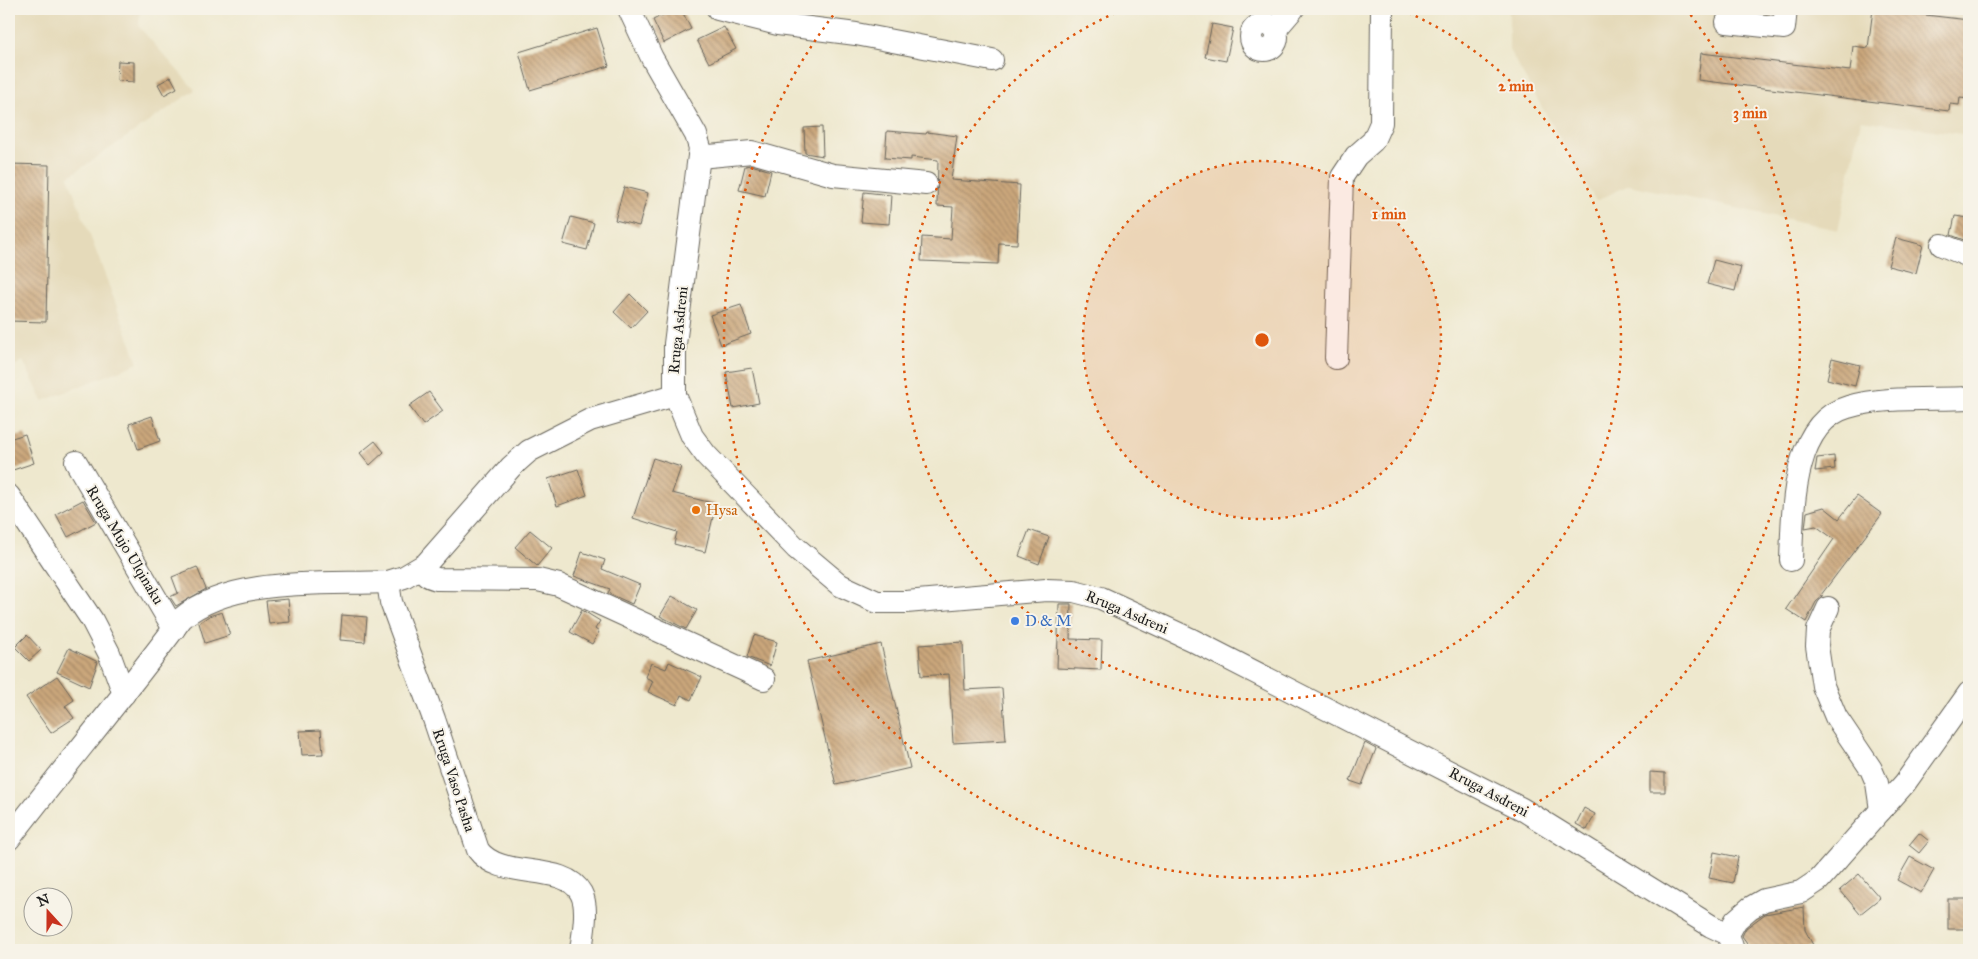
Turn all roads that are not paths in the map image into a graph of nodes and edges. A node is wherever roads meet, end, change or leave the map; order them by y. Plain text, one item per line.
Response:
1 (629, 9) edge
2 (718, 9) edge
3 (1294, 9) edge
4 (1382, 9) edge
5 (1786, 9) edge
6 (1727, 22) dead end
7 (1275, 30) dead end
8 (992, 60) dead end
9 (699, 157) junction
10 (926, 184) dead end
11 (1942, 245) dead end
12 (1969, 256) edge
13 (1336, 358) dead end
14 (675, 395) junction
15 (1969, 398) edge
16 (76, 462) dead end
17 (9, 496) edge
18 (1791, 560) dead end
19 (423, 567) junction
20 (388, 582) junction
21 (1828, 608) dead end
22 (174, 629) junction
23 (764, 680) dead end
24 (1969, 693) edge
25 (124, 694) junction
26 (1881, 810) junction
27 (9, 839) edge
28 (1731, 942) edge
29 (581, 950) edge

1 - 9 street, Rruga Asdreni
2 - 8 street
3 - 7 street
4 - 13 street
5 - 6 street
9 - 10 street
9 - 14 street, Rruga Asdreni
11 - 12 street
14 - 19 street
14 - 28 street, Rruga Asdreni
15 - 18 street
16 - 22 street, Rruga Mujo Ulqinaku
17 - 25 street
19 - 20 street
19 - 23 street
20 - 22 street
20 - 29 street, Rruga Vaso Pasha
21 - 26 street
22 - 25 street
24 - 26 street
25 - 27 street
26 - 28 street

